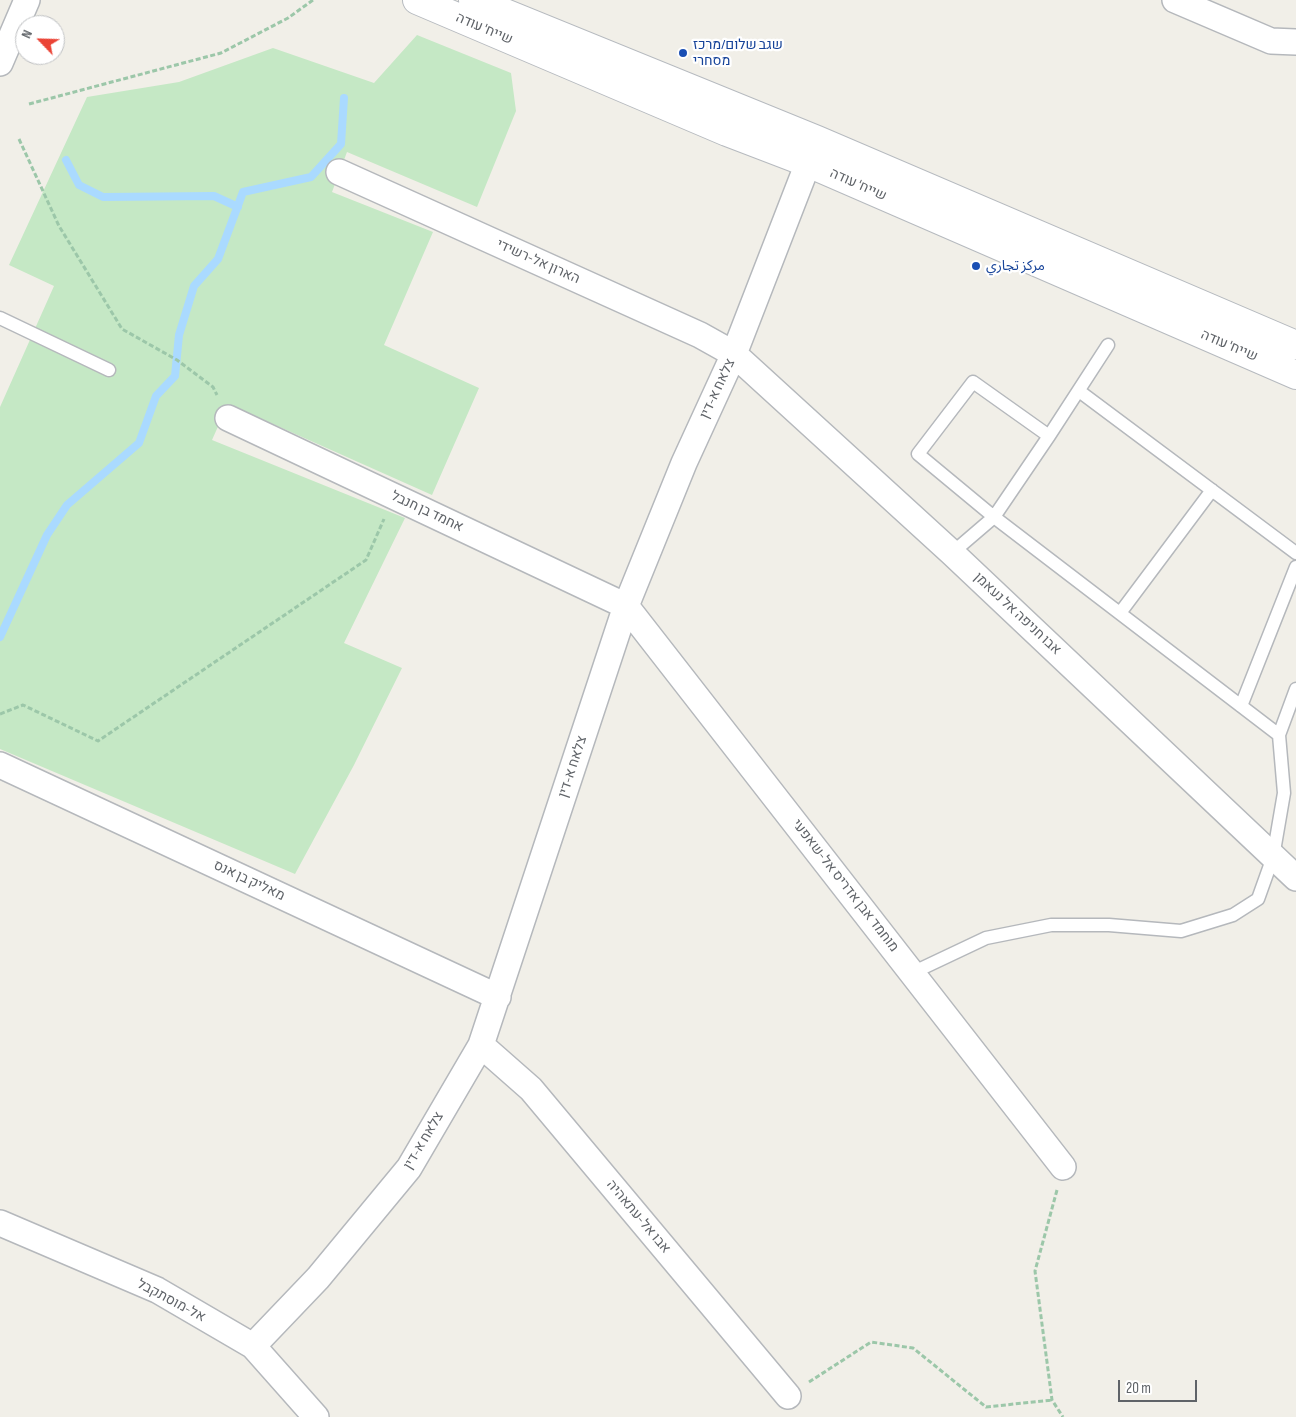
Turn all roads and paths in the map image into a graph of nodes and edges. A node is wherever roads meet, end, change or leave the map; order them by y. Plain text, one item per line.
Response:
1 (27, 0) edge
2 (313, 0) edge
3 (417, 0) edge
4 (1175, 0) edge
5 (479, 7) edge
6 (1296, 42) edge
7 (0, 63) edge
8 (29, 104) dead end
9 (19, 140) dead end
10 (813, 152) junction
11 (340, 172) dead end
12 (0, 318) edge
13 (1296, 345) edge
14 (1108, 346) dead end
15 (734, 354) junction
16 (110, 370) dead end
17 (1296, 375) edge
18 (1079, 390) junction
19 (228, 418) joint
20 (1049, 436) junction
21 (1212, 490) junction
22 (394, 496) junction
23 (994, 517) junction
24 (952, 553) junction
25 (1296, 553) edge
26 (1296, 566) edge
27 (626, 606) junction
28 (1120, 613) junction
29 (1296, 689) edge
30 (1241, 706) junction
31 (0, 714) edge
32 (1279, 735) junction
33 (0, 765) edge
34 (1273, 857) junction
35 (1296, 878) edge
36 (912, 973) junction
37 (498, 998) junction
38 (481, 1045) junction
39 (1063, 1167) joint
40 (0, 1223) edge
41 (253, 1346) junction
42 (788, 1396) joint
43 (1052, 1400) junction
44 (316, 1417) edge
45 (1064, 1417) edge

1 - 7 street
2 - 8 path
3 - 5 main road, שייח' עודה
4 - 6 street
5 - 10 main road, שייח' עודה
9 - 19 path
10 - 13 main road, שייח' עודה
10 - 15 street, צלאח א-דין
10 - 17 main road, שייח' עודה
11 - 15 street, הארון אל-רשידי
12 - 16 lane
14 - 18 lane
15 - 24 street, אבו חניפה אל נעאמן
15 - 27 street, צלאח א-דין
18 - 20 lane
18 - 21 lane
19 - 22 street, אחמד בן חנבל
20 - 23 lane
20 - 23 lane
21 - 25 lane
21 - 28 lane
22 - 27 street, אחמד בן חנבל
22 - 31 path
23 - 24 lane
23 - 28 lane
24 - 34 street, אבו חניפה אל נעאמן
26 - 30 lane
27 - 36 street, מוחמד אבן אדריס אל-שאפעי
27 - 37 street, צלאח א-דין
28 - 30 lane
29 - 32 lane
30 - 32 lane
32 - 34 lane
33 - 37 street, מאליק בן אנס
34 - 35 street, אבו חניפה אל נעאמן
34 - 36 lane
36 - 39 street, מוחמד אבן אדריס אל-שאפעי
37 - 38 street, צלאח א-דין
38 - 41 street, צלאח א-דין
38 - 42 street, אבו אל-עתאהיה
39 - 43 path
40 - 41 street, אל-מוסתקבל
41 - 44 street, אל-מוסתקבל
42 - 43 path
43 - 45 path

